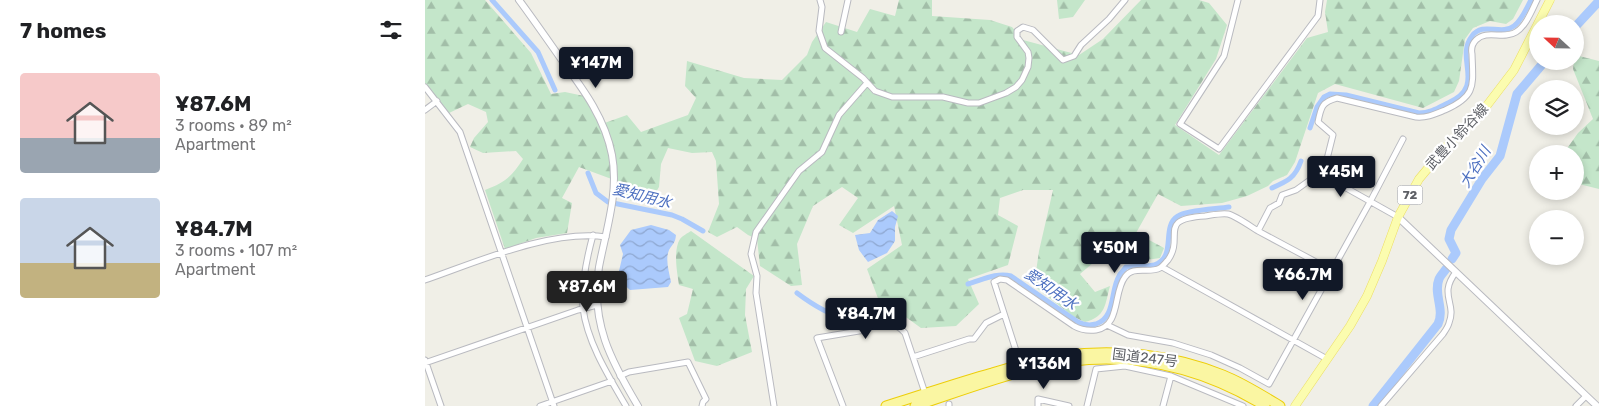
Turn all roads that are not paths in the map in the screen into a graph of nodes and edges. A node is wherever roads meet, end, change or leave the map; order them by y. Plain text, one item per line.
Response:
1 (519, 0) edge
2 (820, 0) edge
3 (848, 0) edge
4 (1125, 0) edge
5 (1239, 0) edge
6 (1320, 0) edge
7 (1537, 0) edge
8 (1550, 0) edge
9 (841, 32) dead end
10 (867, 83) junction
11 (425, 87) edge
12 (437, 101) junction
13 (425, 110) edge
14 (1403, 139) dead end
15 (1323, 176) junction
16 (1370, 202) junction
17 (1398, 217) junction
18 (1258, 231) junction
19 (593, 235) junction
20 (606, 237) junction
21 (503, 253) junction
22 (1162, 267) junction
23 (1331, 270) junction
24 (1456, 272) junction
25 (425, 280) edge
26 (597, 305) junction
27 (583, 309) junction
28 (1004, 314) junction
29 (1107, 325) junction
30 (527, 328) junction
31 (1293, 340) junction
32 (913, 357) junction
33 (1018, 357) dead end
34 (1327, 359) junction
35 (425, 362) edge
36 (620, 376) junction
37 (1171, 376) junction
38 (612, 381) junction
39 (1586, 396) junction
40 (927, 401) edge
41 (553, 404) edge
42 (441, 406) edge
43 (540, 406) edge
44 (626, 406) edge
45 (638, 406) edge
46 (702, 406) edge
47 (774, 406) edge
48 (843, 406) edge
49 (887, 406) edge
50 (915, 406) edge
51 (1038, 406) edge
52 (1069, 406) edge
53 (1087, 406) edge
54 (1163, 406) edge
55 (1243, 406) edge
56 (1265, 406) edge
57 (1280, 406) edge
58 (1295, 406) edge
59 (1381, 406) edge
60 (1576, 406) edge
61 (1597, 406) edge

1 - 20 street
2 - 10 street
3 - 9 street
4 - 10 street
5 - 6 street
7 - 15 street
8 - 17 main road, 武豊小鈴谷線 / 72
10 - 47 street
11 - 12 street
12 - 13 street
12 - 21 street
14 - 16 street
15 - 16 street
15 - 18 street
16 - 17 street
16 - 23 street
17 - 24 street
17 - 34 main road, 武豊小鈴谷線 / 72
18 - 22 street
18 - 23 street
19 - 20 street
19 - 21 street
19 - 27 street
20 - 26 street
21 - 25 street
21 - 30 street
22 - 29 street
22 - 31 street
23 - 31 street
24 - 39 street
24 - 59 street
26 - 27 street
26 - 36 street
27 - 30 street
27 - 38 street
28 - 29 street
28 - 32 street
28 - 33 street
29 - 31 street
30 - 35 street
30 - 41 street
31 - 34 street
32 - 40 street
32 - 48 street
34 - 58 main road, 武豊小鈴谷線 / 72
35 - 42 street
36 - 45 street
36 - 46 street
37 - 53 street
37 - 54 street
37 - 55 street
38 - 41 street
38 - 44 street
39 - 60 street
39 - 61 street
40 - 49 highway, 国道247号
40 - 50 highway, 国道247号
40 - 56 highway, 国道247号
40 - 57 highway, 国道247号
41 - 43 street
51 - 52 street

